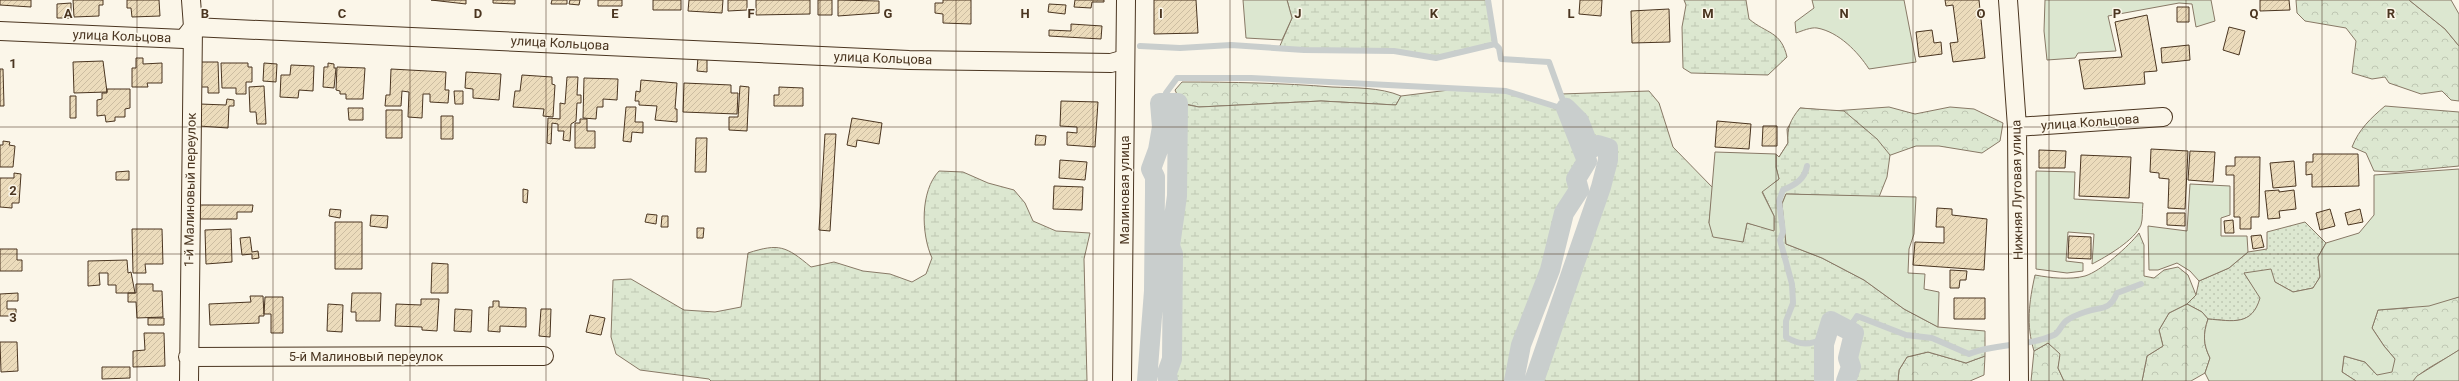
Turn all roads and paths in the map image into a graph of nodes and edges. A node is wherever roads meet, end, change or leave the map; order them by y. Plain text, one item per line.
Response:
1 (191, 0) edge
2 (1126, 0) edge
3 (2008, 0) edge
4 (193, 27) junction
5 (0, 31) edge
6 (1125, 59) junction
7 (2162, 117) dead end
8 (2017, 127) junction
9 (544, 356) dead end
10 (188, 357) junction
11 (189, 381) edge
12 (1122, 381) edge
13 (2019, 381) edge

1 - 4 street, 1-й Малиновый переулок
2 - 6 street, Малиновая улица
3 - 8 street, Нижняя Луговая улица
4 - 5 street, улица Кольцова
4 - 6 street, улица Кольцова
4 - 10 street, 1-й Малиновый переулок
6 - 12 street, Малиновая улица
7 - 8 street, улица Кольцова
8 - 13 street, Нижняя Луговая улица
9 - 10 street, 5-й Малиновый переулок
10 - 11 street, 1-й Малиновый переулок

